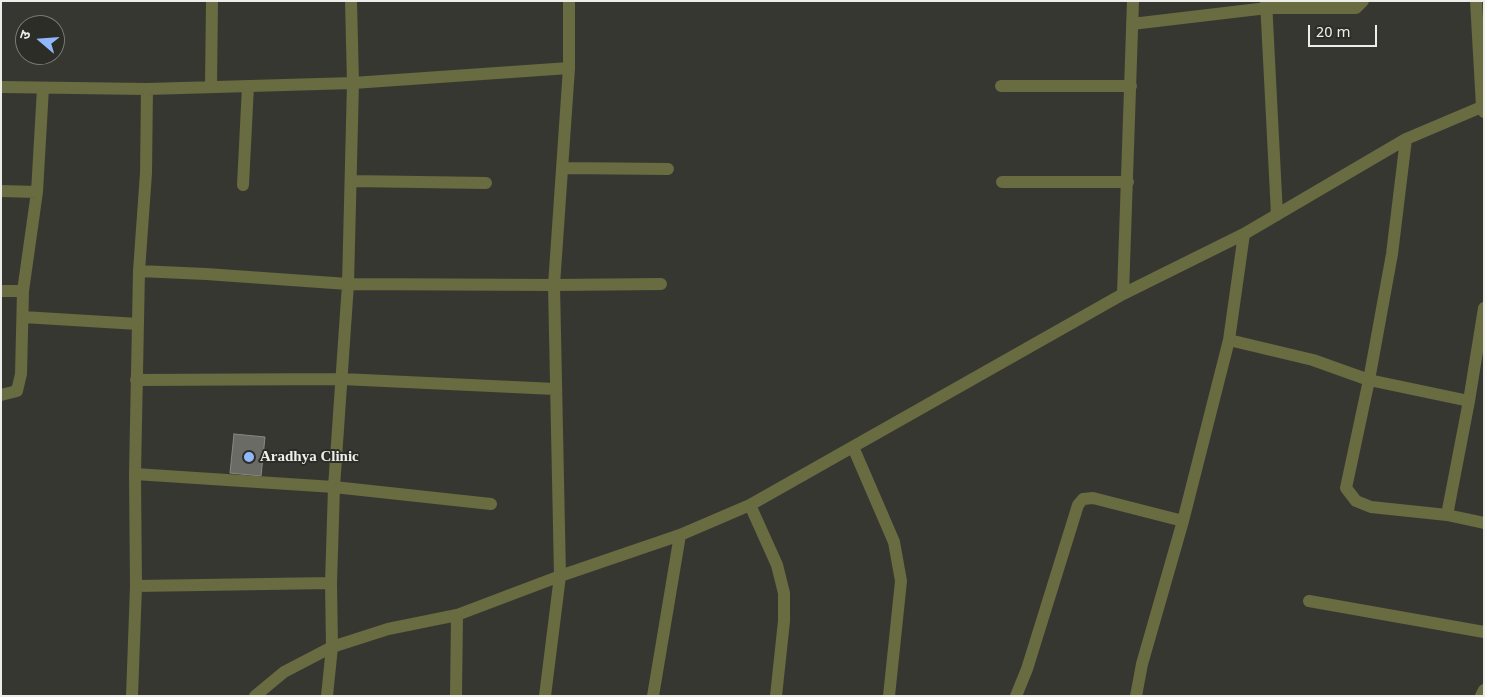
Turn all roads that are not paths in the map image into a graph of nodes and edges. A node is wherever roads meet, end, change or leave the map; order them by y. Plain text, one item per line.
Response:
1 (212, 1) edge
2 (351, 1) edge
3 (569, 1) edge
4 (1133, 1) edge
5 (1362, 1) edge
6 (1476, 1) edge
7 (1267, 5) edge
8 (1132, 24) junction
9 (569, 68) junction
10 (353, 83) junction
11 (211, 86) junction
12 (248, 86) junction
13 (1001, 86) dead end
14 (1132, 86) junction
15 (1, 87) edge
16 (43, 88) junction
17 (147, 89) junction
18 (1483, 108) edge
19 (1406, 139) junction
20 (563, 168) junction
21 (668, 169) dead end
22 (351, 181) junction
23 (1002, 182) dead end
24 (1128, 182) junction
25 (486, 183) dead end
26 (243, 185) dead end
27 (1, 191) edge
28 (37, 192) junction
29 (1277, 215) junction
30 (1244, 234) junction
31 (139, 271) junction
32 (348, 284) junction
33 (661, 284) dead end
34 (554, 285) junction
35 (1, 291) edge
36 (23, 291) junction
37 (1123, 294) junction
38 (1484, 308) edge
39 (23, 317) junction
40 (138, 324) junction
41 (1229, 340) junction
42 (342, 379) junction
43 (136, 380) junction
44 (1369, 380) junction
45 (555, 389) junction
46 (1, 395) edge
47 (1469, 401) junction
48 (853, 447) junction
49 (135, 474) junction
50 (334, 487) junction
51 (491, 504) dead end
52 (750, 505) junction
53 (1447, 515) junction
54 (1183, 521) junction
55 (1484, 523) edge
56 (680, 535) junction
57 (560, 576) junction
58 (331, 583) junction
59 (136, 586) junction
60 (1309, 601) dead end
61 (457, 615) junction
62 (1484, 632) edge
63 (332, 647) junction
64 (1484, 690) edge
65 (132, 696) edge
66 (255, 696) edge
67 (327, 696) edge
68 (456, 696) edge
69 (545, 696) edge
70 (653, 696) edge
71 (776, 696) edge
72 (889, 696) edge
73 (1016, 696) edge
74 (1136, 696) edge
75 (1481, 696) edge

1 - 11 street
2 - 10 street
3 - 9 street
4 - 8 street
5 - 7 street
6 - 18 street
7 - 8 street
7 - 29 street
8 - 14 street
9 - 10 street
9 - 20 street
10 - 12 street
10 - 22 street
11 - 12 street
11 - 17 street
12 - 26 street
13 - 14 street
14 - 24 street
15 - 16 street
16 - 17 street
16 - 28 street
17 - 31 street
18 - 19 street
19 - 29 street
19 - 44 street
20 - 21 street
20 - 34 street
22 - 25 street
22 - 32 street
23 - 24 street
24 - 37 street
27 - 28 street
28 - 36 street
29 - 30 street
30 - 37 street
30 - 41 street
31 - 32 street
31 - 40 street
32 - 34 street
32 - 42 street
33 - 34 street
34 - 45 street
35 - 36 street
36 - 39 street
37 - 48 street
38 - 47 street
39 - 40 street
39 - 46 street
40 - 43 street
41 - 44 street
41 - 54 street
42 - 43 street
42 - 45 street
42 - 50 street
43 - 49 street
44 - 47 street
44 - 53 street
45 - 57 street
47 - 53 street
48 - 52 street
48 - 72 street
49 - 50 street
49 - 59 street
50 - 51 street
50 - 58 street
52 - 56 street
52 - 71 street
53 - 55 street
54 - 73 street
54 - 74 street
56 - 57 street
56 - 70 street
57 - 61 street
57 - 69 street
58 - 59 street
58 - 63 street
59 - 65 street
60 - 62 street
61 - 63 street
61 - 68 street
63 - 66 street
63 - 67 street
64 - 75 street

